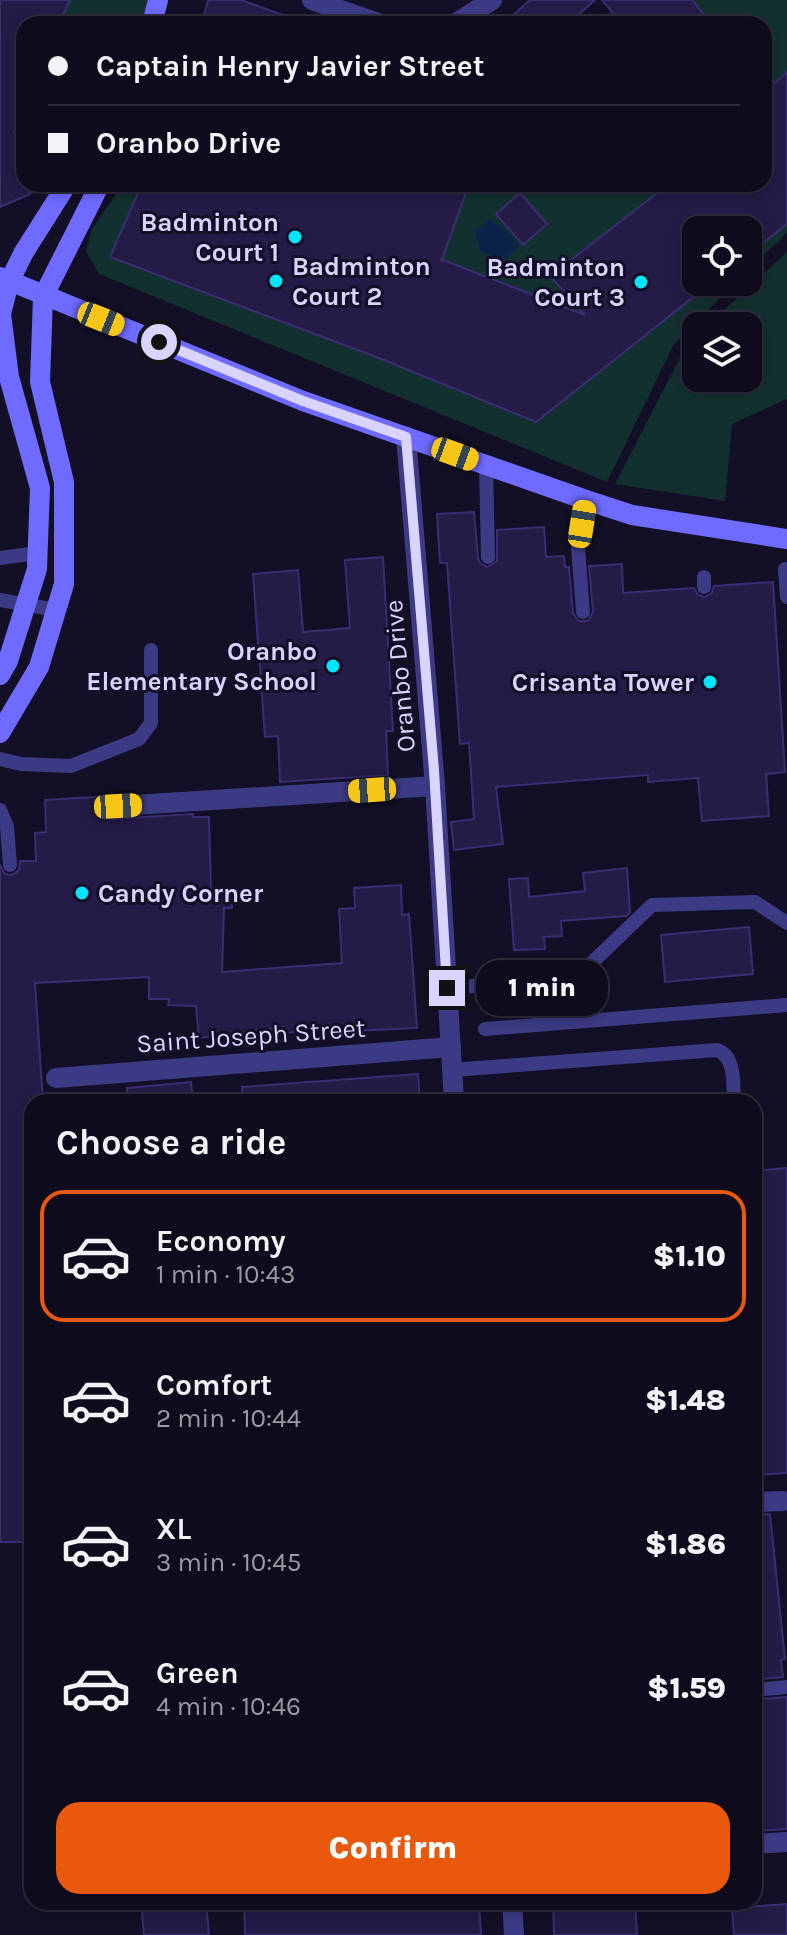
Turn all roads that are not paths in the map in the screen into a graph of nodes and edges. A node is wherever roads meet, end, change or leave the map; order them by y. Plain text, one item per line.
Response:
1 (312, 0) edge
2 (492, 0) edge
3 (358, 16) edge
4 (467, 16) edge
5 (62, 192) edge
6 (96, 192) edge
7 (5, 279) edge
8 (43, 297) junction
9 (5, 369) edge
10 (406, 437) junction
11 (486, 465) junction
12 (586, 500) junction
13 (787, 539) edge
14 (37, 553) junction
15 (488, 557) dead end
16 (0, 558) edge
17 (785, 569) edge
18 (787, 597) edge
19 (0, 600) edge
20 (25, 604) junction
21 (56, 610) junction
22 (583, 612) dead end
23 (151, 650) dead end
24 (0, 675) edge
25 (0, 733) edge
26 (0, 759) edge
27 (435, 786) junction
28 (118, 806) dead end
29 (0, 810) edge
30 (10, 865) dead end
31 (787, 923) edge
32 (447, 988) junction
33 (787, 1005) edge
34 (485, 1029) dead end
35 (451, 1047) junction
36 (452, 1070) junction
37 (56, 1078) dead end
38 (454, 1094) edge
39 (733, 1094) edge
40 (785, 1501) edge
41 (762, 1502) edge
42 (787, 1687) edge
43 (762, 1689) edge
44 (787, 1842) edge
45 (762, 1844) edge
46 (512, 1910) edge
47 (514, 1935) edge

1 - 3 street
2 - 4 street
5 - 7 street
6 - 8 street
7 - 8 street
7 - 9 street
8 - 10 street
8 - 21 street
9 - 14 street
10 - 11 street
10 - 27 street, Oranbo Drive
11 - 12 street
11 - 15 lane
12 - 13 street
12 - 22 lane
14 - 16 lane
14 - 20 street
17 - 18 lane
19 - 20 lane
20 - 21 lane
20 - 24 street
21 - 25 street
23 - 26 lane
27 - 28 street
27 - 32 street, Oranbo Drive
29 - 30 lane
31 - 32 lane
32 - 35 street, Oranbo Drive
33 - 34 lane
35 - 36 street, Oranbo Drive
35 - 37 street, Saint Joseph Street
36 - 38 street, Oranbo Drive
36 - 39 lane
40 - 41 street
42 - 43 lane
44 - 45 street
46 - 47 street

